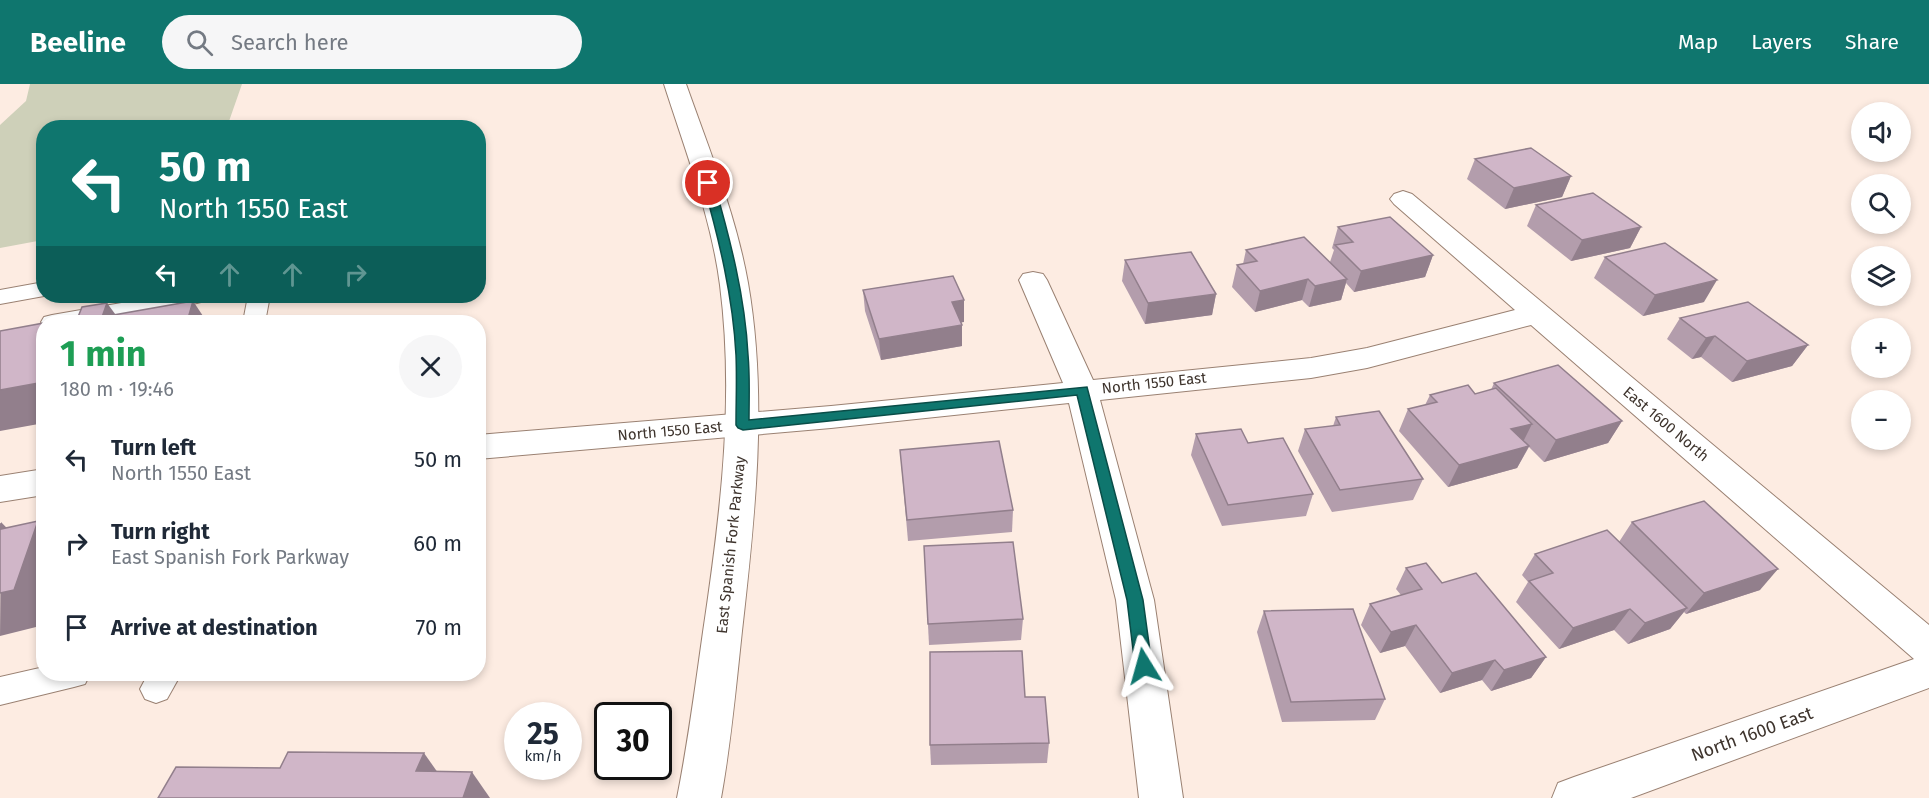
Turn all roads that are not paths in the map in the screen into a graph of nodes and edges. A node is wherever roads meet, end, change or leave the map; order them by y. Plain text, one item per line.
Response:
1 (675, 84) edge
2 (1403, 199) dead end
3 (1033, 280) dead end
4 (36, 290) edge
5 (0, 297) edge
6 (158, 303) edge
7 (1537, 314) junction
8 (92, 315) edge
9 (1082, 390) junction
10 (743, 425) junction
11 (486, 446) edge
12 (36, 483) edge
13 (0, 489) edge
14 (1929, 648) edge
15 (1929, 670) edge
16 (44, 681) edge
17 (0, 691) edge
18 (699, 798) edge
19 (1161, 798) edge
20 (1574, 798) edge

1 - 10 street, East Spanish Fork Parkway
2 - 7 street, East 1600 North
3 - 9 street
4 - 5 lane
6 - 8 lane
7 - 9 street, North 1550 East
7 - 14 street, East 1600 North
9 - 10 street, North 1550 East
9 - 19 street
10 - 11 street, North 1550 East
10 - 18 street, East Spanish Fork Parkway
12 - 13 street
15 - 20 street, North 1600 East
16 - 17 lane

